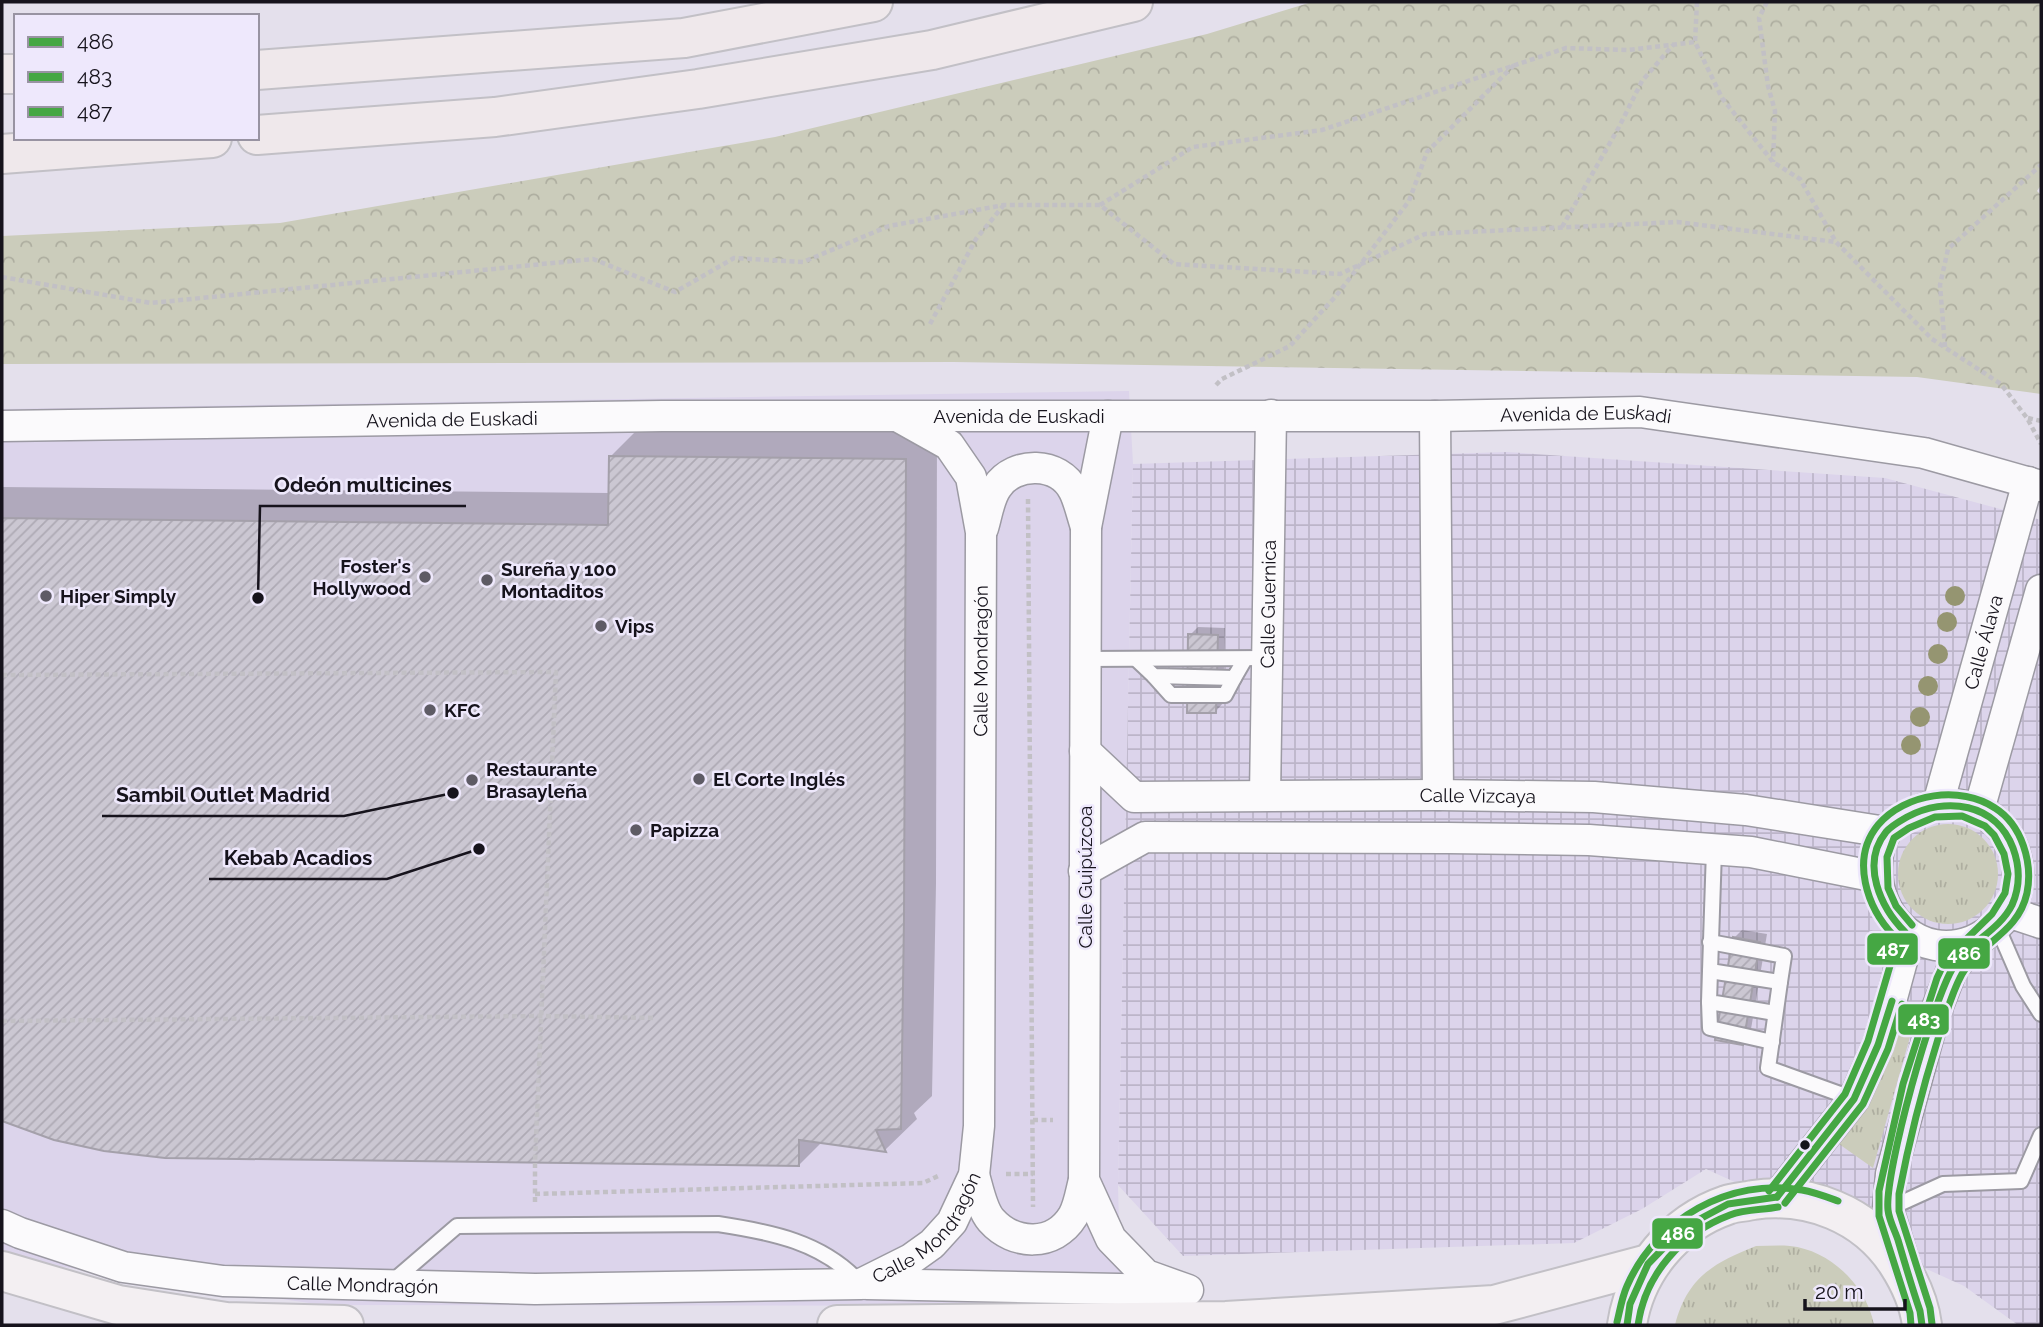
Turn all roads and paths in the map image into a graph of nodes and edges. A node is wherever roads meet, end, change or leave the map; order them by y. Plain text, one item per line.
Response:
1 (873, 2) edge
2 (1133, 2) edge
3 (1697, 2) edge
4 (1767, 2) edge
5 (1695, 42) junction
6 (1674, 45) junction
7 (1515, 65) junction
8 (259, 70) edge
9 (259, 135) edge
10 (186, 140) edge
11 (2, 154) edge
12 (1773, 162) junction
13 (2041, 165) edge
14 (1004, 205) junction
15 (1100, 205) junction
16 (1561, 228) junction
17 (1836, 242) junction
18 (1359, 266) junction
19 (2, 277) edge
20 (930, 324) dead end
21 (1945, 348) junction
22 (896, 415) junction
23 (1271, 415) junction
24 (1108, 416) junction
25 (1204, 416) junction
26 (1435, 416) junction
27 (2027, 418) junction
28 (2041, 421) edge
29 (2, 426) edge
30 (2041, 444) edge
31 (2035, 484) edge
32 (1028, 498) dead end
33 (1086, 527) junction
34 (981, 532) junction
35 (2041, 590) edge
36 (1256, 658) junction
37 (1085, 659) junction
38 (1136, 659) junction
39 (2, 675) edge
40 (1085, 751) junction
41 (1265, 795) junction
42 (1438, 795) junction
43 (1938, 804) junction
44 (1979, 810) junction
45 (1886, 832) junction
46 (1714, 850) junction
47 (2016, 855) junction
48 (1084, 871) junction
49 (1877, 877) junction
50 (2041, 877) edge
51 (2041, 923) edge
52 (1996, 925) junction
53 (1905, 932) junction
54 (1710, 942) junction
55 (1710, 971) junction
56 (1780, 982) junction
57 (1709, 1002) junction
58 (1775, 1013) junction
59 (2041, 1014) edge
60 (541, 1016) junction
61 (656, 1018) dead end
62 (2, 1021) edge
63 (1772, 1042) junction
64 (1853, 1099) junction
65 (2041, 1135) edge
66 (1033, 1174) junction
67 (974, 1175) junction
68 (1084, 1180) junction
69 (535, 1194) junction
70 (1777, 1197) junction
71 (1888, 1209) junction
72 (2, 1225) edge
73 (535, 1226) junction
74 (1033, 1240) junction
75 (1648, 1264) junction
76 (2, 1270) edge
77 (1910, 1283) junction
78 (861, 1284) junction
79 (388, 1285) junction
80 (1188, 1290) junction
81 (1226, 1321) junction
82 (344, 1325) edge
83 (837, 1325) edge
84 (1626, 1325) edge
85 (1922, 1325) edge

1 - 8 highway
2 - 9 highway
3 - 5 path
4 - 12 path
5 - 6 path
5 - 12 path
6 - 7 path
6 - 16 path
7 - 15 path
7 - 18 path
10 - 11 highway
12 - 17 path
13 - 21 path
14 - 15 path
14 - 19 path
14 - 20 path
15 - 18 path
16 - 17 path
16 - 18 path
17 - 21 path
18 - 25 path
21 - 27 path
22 - 24 street, Avenida de Euskadi
22 - 29 street, Avenida de Euskadi
22 - 34 street, Calle Mondragón
23 - 25 street, Avenida de Euskadi
23 - 26 street, Avenida de Euskadi
23 - 36 street, Calle Guernica
24 - 25 street, Avenida de Euskadi
24 - 33 street, Calle Guipúzcoa
26 - 31 street, Avenida de Euskadi
26 - 42 street
27 - 28 path
27 - 30 path
31 - 43 street, Calle Álava
32 - 66 path
33 - 34 street
33 - 37 street, Calle Guipúzcoa
34 - 67 street, Calle Mondragón
35 - 44 street
36 - 38 lane
36 - 38 lane
36 - 41 street, Calle Guernica
37 - 38 lane
37 - 40 street, Calle Guipúzcoa
39 - 60 path
40 - 41 street, Calle Vizcaya
40 - 48 street, Calle Guipúzcoa
41 - 42 street, Calle Vizcaya
42 - 45 street, Calle Vizcaya
43 - 44 street
43 - 45 street
44 - 47 street
45 - 49 street
46 - 48 street
46 - 49 street
46 - 54 lane
47 - 50 street
47 - 52 street
48 - 68 street, Calle Guipúzcoa
49 - 53 street
51 - 52 street
52 - 53 street
52 - 59 lane
52 - 71 street
53 - 64 street
54 - 55 lane
54 - 56 lane
55 - 56 lane
55 - 57 lane
56 - 58 lane
57 - 58 lane
57 - 63 lane
58 - 63 lane
60 - 61 path
60 - 62 path
60 - 69 path
63 - 64 lane
64 - 70 street
65 - 71 lane
66 - 67 path
66 - 74 path
67 - 69 path
67 - 74 street
67 - 78 street, Calle Mondragón
68 - 74 street
68 - 80 street, Calle Guipúzcoa
69 - 73 path
70 - 75 main road
70 - 77 main road
71 - 77 street
72 - 79 street, Calle Mondragón
73 - 78 lane
73 - 79 lane
75 - 81 main road
75 - 84 main road
76 - 82 main road
77 - 85 main road
78 - 79 street, Calle Mondragón
78 - 80 street
80 - 81 street, Calle Guipúzcoa
81 - 83 main road

